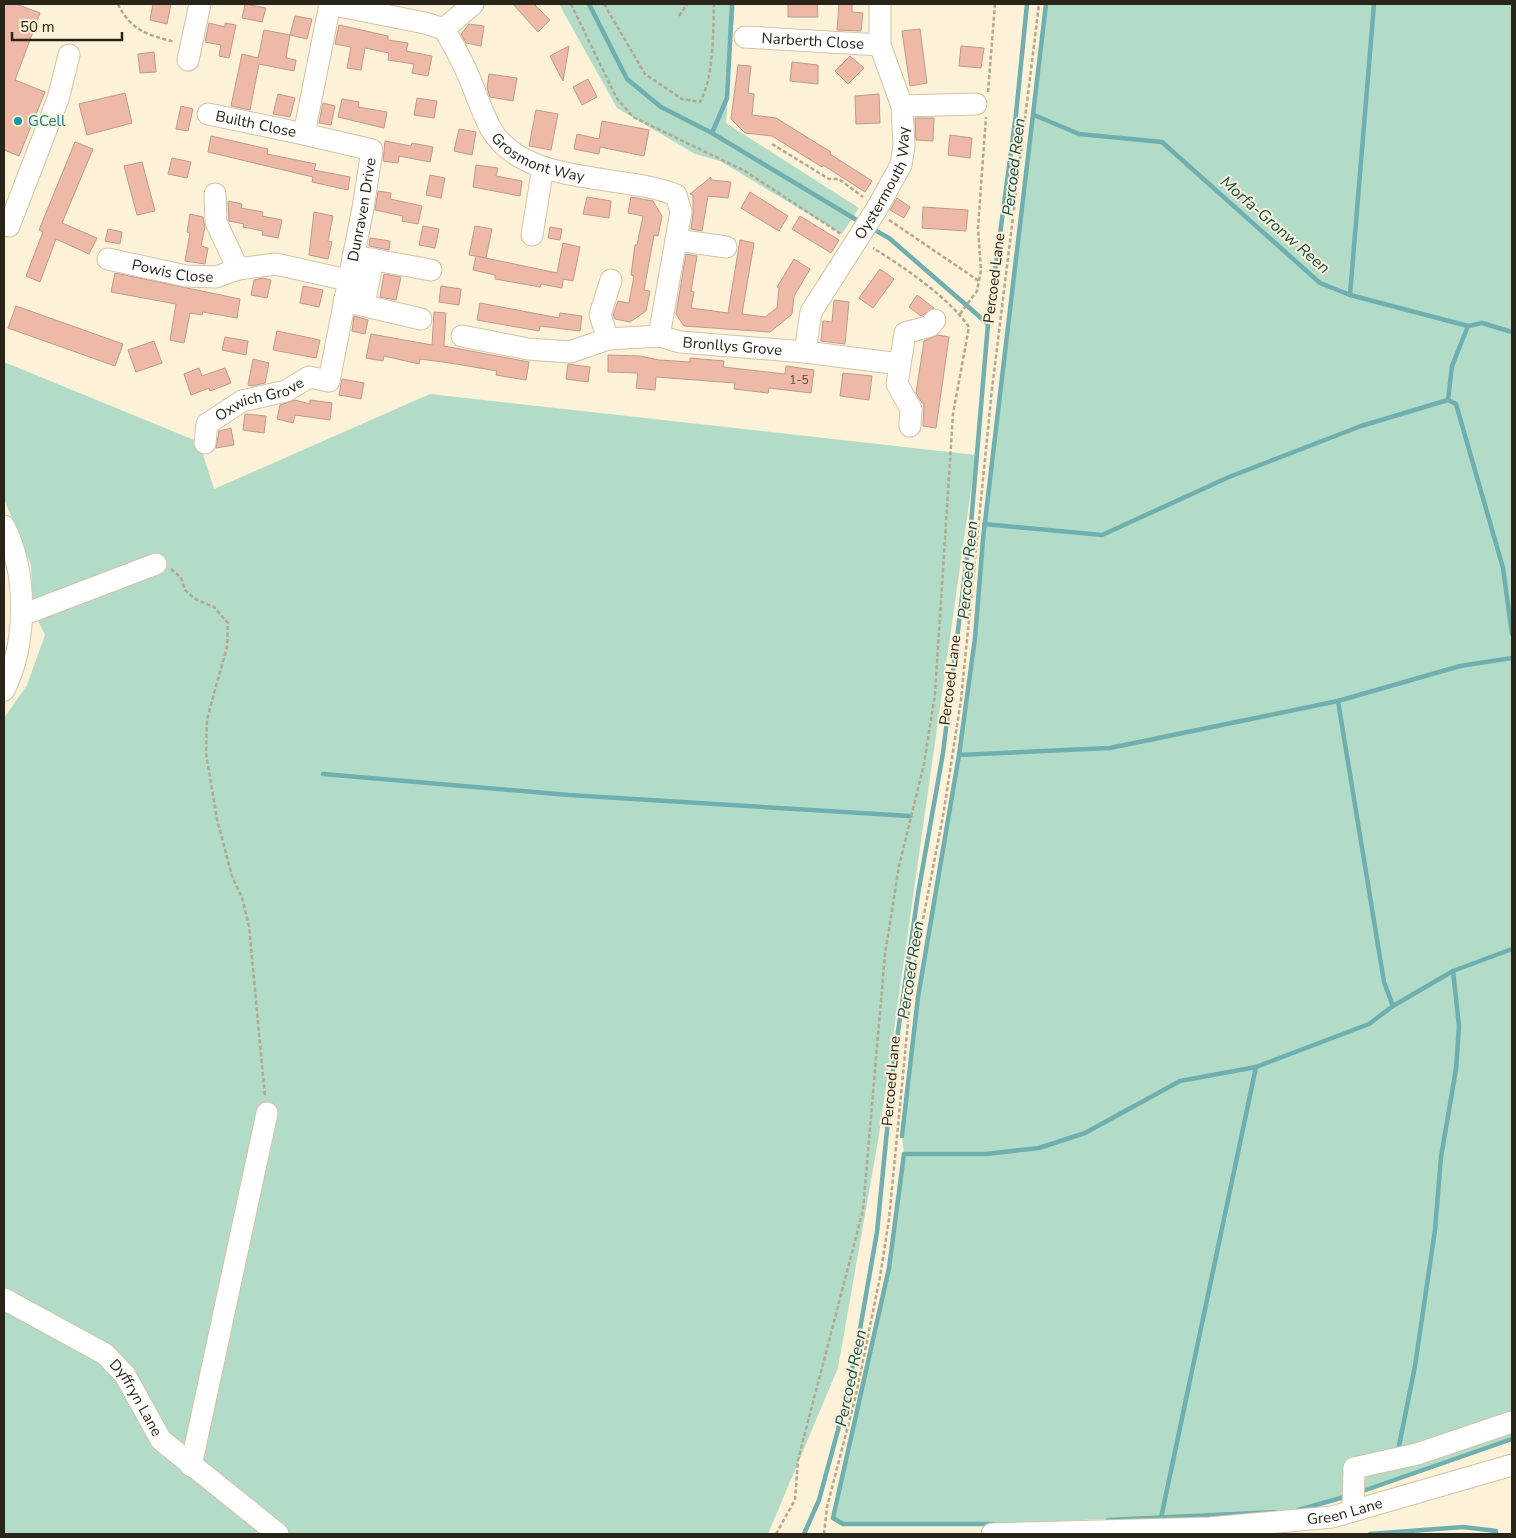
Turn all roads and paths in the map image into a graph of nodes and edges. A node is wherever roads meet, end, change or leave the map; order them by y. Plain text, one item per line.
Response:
1 (118, 4) edge
2 (200, 4) edge
3 (330, 4) edge
4 (473, 4) edge
5 (571, 4) edge
6 (604, 4) edge
7 (686, 4) edge
8 (714, 4) edge
9 (880, 4) edge
10 (995, 4) edge
11 (1039, 4) edge
12 (679, 16) dead end
13 (444, 29) junction
14 (745, 37) dead end
15 (880, 45) junction
16 (190, 53) joint
17 (69, 55) dead end
18 (984, 103) junction
19 (902, 106) junction
20 (208, 114) dead end
21 (304, 134) junction
22 (772, 144) dead end
23 (543, 168) junction
24 (215, 194) dead end
25 (877, 209) junction
26 (5, 230) edge
27 (532, 235) dead end
28 (676, 240) junction
29 (854, 244) junction
30 (726, 247) dead end
31 (363, 258) junction
32 (108, 259) dead end
33 (238, 269) junction
34 (431, 270) dead end
35 (348, 280) junction
36 (611, 280) dead end
37 (979, 281) junction
38 (344, 301) junction
39 (364, 305) junction
40 (960, 314) junction
41 (421, 319) dead end
42 (935, 320) dead end
43 (462, 336) dead end
44 (659, 336) junction
45 (608, 339) junction
46 (805, 352) junction
47 (900, 364) junction
48 (329, 381) joint
49 (910, 426) dead end
50 (206, 443) dead end
51 (4, 526) edge
52 (156, 564) joint
53 (22, 615) junction
54 (4, 690) edge
55 (267, 1114) joint
56 (4, 1299) edge
57 (1512, 1422) edge
58 (1512, 1465) edge
59 (191, 1466) junction
60 (1353, 1500) junction
61 (278, 1534) edge
62 (776, 1534) edge
63 (824, 1534) edge
64 (992, 1534) edge

1 - 16 path
2 - 16 street
3 - 13 street
3 - 21 street
4 - 13 street
5 - 29 path
6 - 8 path
7 - 12 path
9 - 15 street, Oystermouth Way
10 - 18 path
11 - 63 path, Percoed Lane
13 - 23 street, Grosmont Way
14 - 15 street, Narberth Close
15 - 19 street, Oystermouth Way
17 - 26 street
18 - 19 street
18 - 37 path
19 - 25 street, Oystermouth Way
20 - 21 street, Builth Close
21 - 31 street, Dunraven Drive
22 - 25 path
23 - 27 street
23 - 28 street, Grosmont Way
24 - 33 street, Powis Close
25 - 29 street, Oystermouth Way
25 - 37 path
28 - 30 street
28 - 44 street, Grosmont Way
29 - 40 path
29 - 46 street, Oystermouth Way
31 - 34 street
31 - 35 street, Dunraven Drive
31 - 39 street
32 - 33 street, Powis Close
33 - 35 street, Powis Close
35 - 38 street, Dunraven Drive
36 - 45 street
37 - 40 path
38 - 39 street
38 - 48 street, Dunraven Drive
39 - 41 street
40 - 62 path
42 - 47 street
43 - 45 street, Bronllys Grove
44 - 45 street, Bronllys Grove
44 - 46 street, Bronllys Grove
46 - 47 street, Bronllys Grove
47 - 49 street
48 - 50 street, Oxwich Grove
51 - 53 street
52 - 53 street
52 - 55 path
53 - 54 street
55 - 59 street
56 - 59 street, Dyffryn Lane
57 - 60 street
58 - 60 street, Green Lane
59 - 61 street, Dyffryn Lane
60 - 64 street, Green Lane

